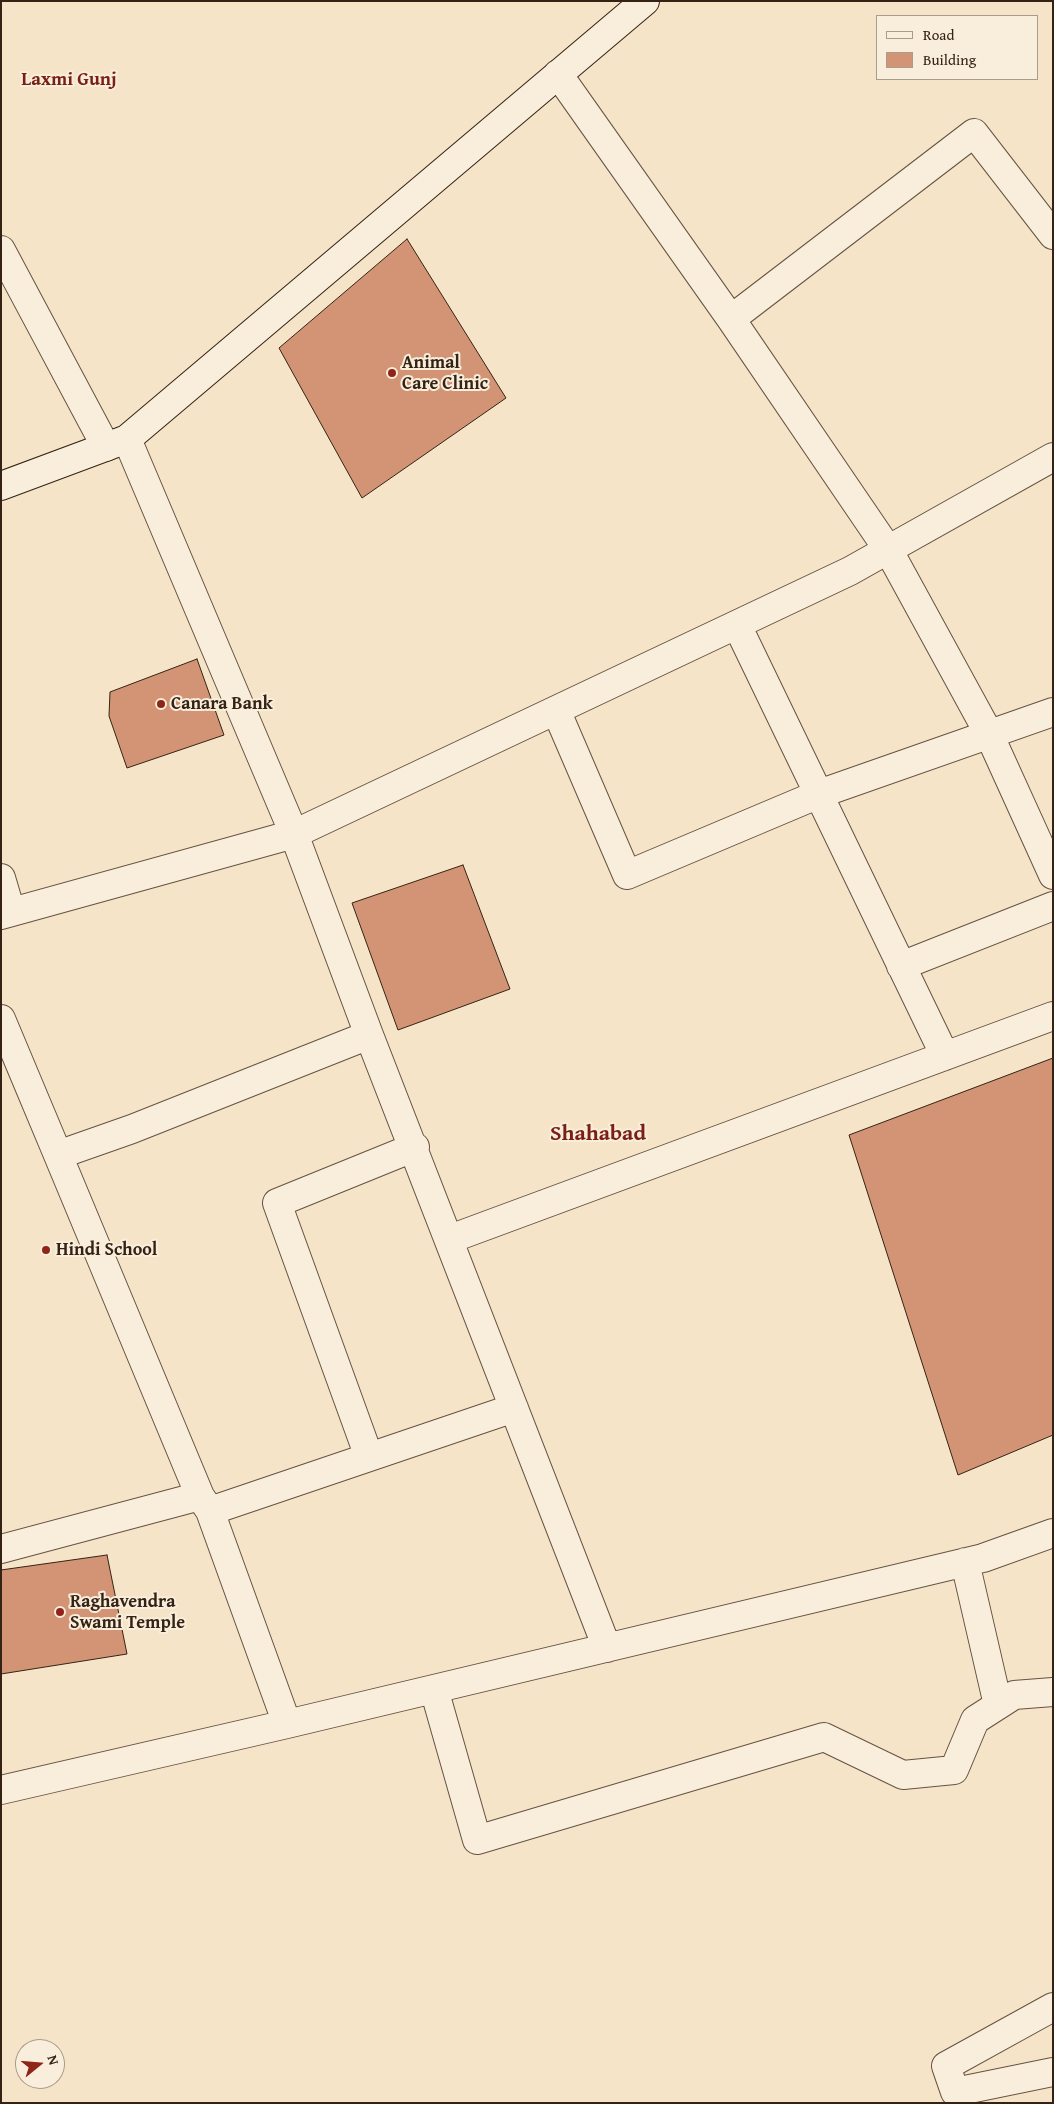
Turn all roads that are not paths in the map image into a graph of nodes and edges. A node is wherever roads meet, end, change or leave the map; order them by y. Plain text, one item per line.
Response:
1 (645, 1) edge
2 (558, 74) junction
3 (1053, 235) edge
4 (1, 250) edge
5 (731, 319) junction
6 (116, 443) junction
7 (1053, 457) edge
8 (1, 486) edge
9 (888, 551) junction
10 (737, 625) junction
11 (556, 710) junction
12 (1053, 712) edge
13 (989, 734) junction
14 (819, 794) junction
15 (294, 834) junction
16 (1053, 875) edge
17 (1, 878) edge
18 (1053, 906) edge
19 (6, 914) edge
20 (901, 966) junction
21 (1053, 1016) edge
22 (1, 1019) edge
23 (370, 1036) junction
24 (945, 1056) junction
25 (414, 1148) junction
26 (58, 1155) junction
27 (450, 1239) junction
28 (514, 1408) junction
29 (369, 1457) junction
30 (205, 1503) junction
31 (1053, 1533) edge
32 (1, 1549) edge
33 (965, 1562) junction
34 (607, 1648) junction
35 (434, 1689) junction
36 (1053, 1692) edge
37 (998, 1705) junction
38 (287, 1724) junction
39 (1, 1790) edge
40 (1053, 2007) edge
41 (1053, 2072) edge
42 (957, 2097) edge

1 - 2 street
2 - 5 street
2 - 6 street
3 - 5 street
4 - 6 street
5 - 9 street
6 - 8 street
6 - 15 street
7 - 9 street
9 - 10 street
9 - 13 street
10 - 11 street
10 - 14 street
11 - 14 street
11 - 15 street
12 - 13 street
13 - 14 street
13 - 16 street
14 - 20 street
15 - 19 street
15 - 23 street
17 - 19 street
18 - 20 street
20 - 24 street
21 - 24 street
22 - 26 street
23 - 25 street
23 - 26 street
24 - 27 street
25 - 27 street
25 - 29 street
26 - 30 street
27 - 28 street
28 - 29 street
28 - 34 street
29 - 30 street
30 - 32 street
30 - 38 street
31 - 33 street
33 - 34 street
33 - 37 street
34 - 35 street
35 - 37 street
35 - 38 street
36 - 37 street
38 - 39 street
40 - 42 street
41 - 42 street

